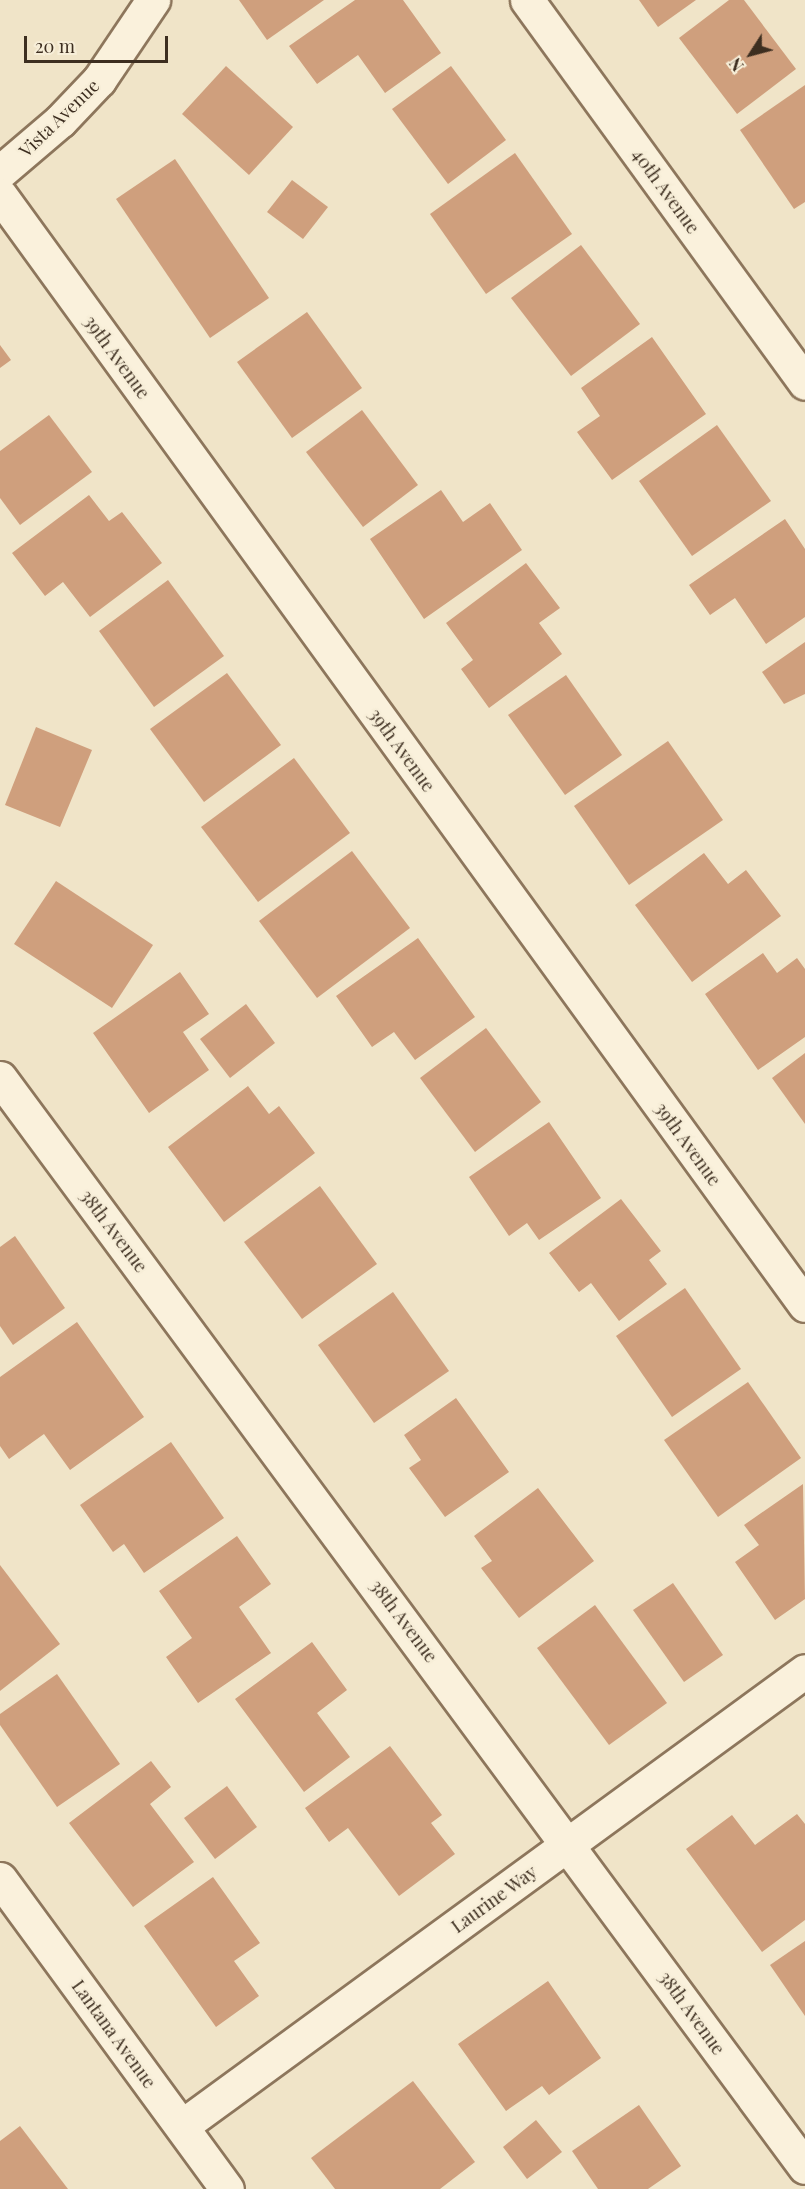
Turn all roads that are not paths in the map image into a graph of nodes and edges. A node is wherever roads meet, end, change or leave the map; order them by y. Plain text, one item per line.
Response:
1 (153, 0) edge
2 (527, 0) edge
3 (0, 172) edge
4 (0, 195) edge
5 (805, 383) edge
6 (0, 1078) edge
7 (805, 1305) edge
8 (805, 1671) edge
9 (569, 1844) junction
10 (0, 1880) edge
11 (182, 2126) junction
12 (805, 2167) edge
13 (227, 2189) edge

1 - 3 street, Vista Avenue
2 - 5 street, 40th Avenue
4 - 7 street, 39th Avenue
6 - 9 street, 38th Avenue
8 - 9 street, Laurine Way
9 - 11 street, Laurine Way
9 - 12 street, 38th Avenue
10 - 11 street, Lantana Avenue
11 - 13 street, Lantana Avenue

